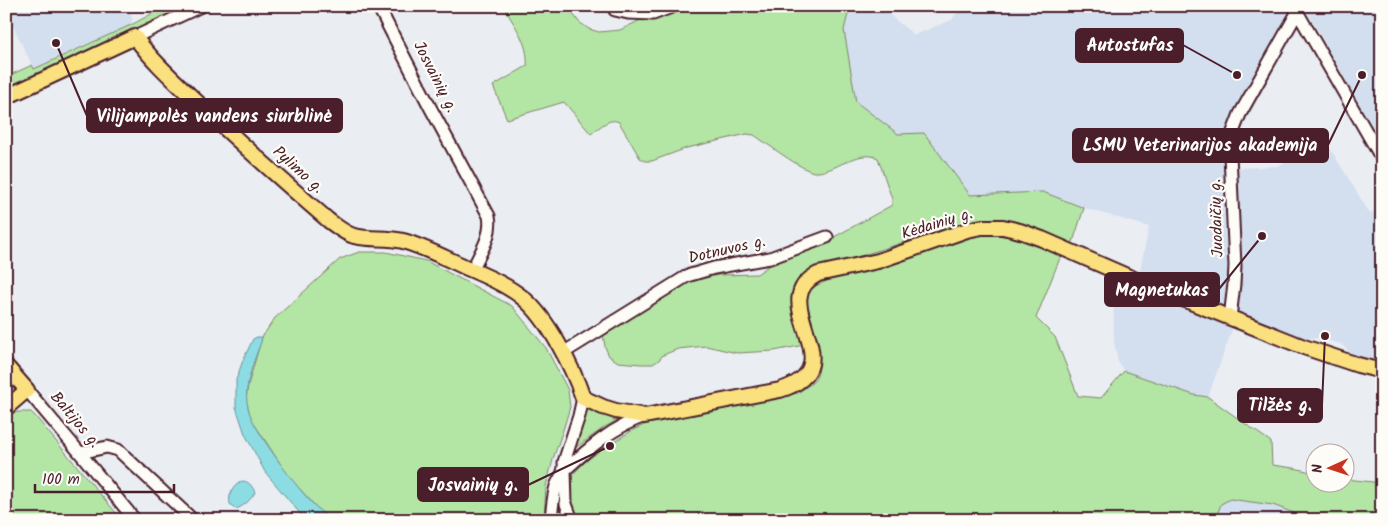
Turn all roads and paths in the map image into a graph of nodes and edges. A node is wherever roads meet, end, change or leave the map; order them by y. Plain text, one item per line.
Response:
1 (201, 6) edge
2 (378, 6) edge
3 (674, 6) edge
4 (615, 8) edge
5 (1296, 9) edge
6 (136, 37) junction
7 (6, 97) edge
8 (1382, 159) edge
9 (827, 237) dead end
10 (472, 270) junction
11 (1230, 318) junction
12 (563, 353) junction
13 (6, 366) edge
14 (1382, 371) edge
15 (27, 390) junction
16 (583, 398) junction
17 (6, 408) edge
18 (645, 416) junction
19 (80, 453) junction
20 (564, 470) junction
21 (135, 520) edge
22 (193, 520) edge
23 (551, 520) edge
24 (572, 520) edge

1 - 6 street
2 - 10 street, Josvainių g.
3 - 4 street
5 - 8 street
5 - 11 street, Juodaičių g.
6 - 7 main road
6 - 10 main road, Pylimo g.
9 - 12 street, Dotnuvos g.
10 - 12 main road
11 - 14 main road, Kėdainių g.
11 - 18 main road, Kėdainių g.
12 - 16 main road
13 - 15 main road, Baltijos g.
15 - 17 main road
15 - 19 street, Baltijos g.
16 - 18 main road
16 - 20 street
18 - 20 street
19 - 21 street, Baltijos g.
19 - 22 street
20 - 23 street
20 - 24 street

